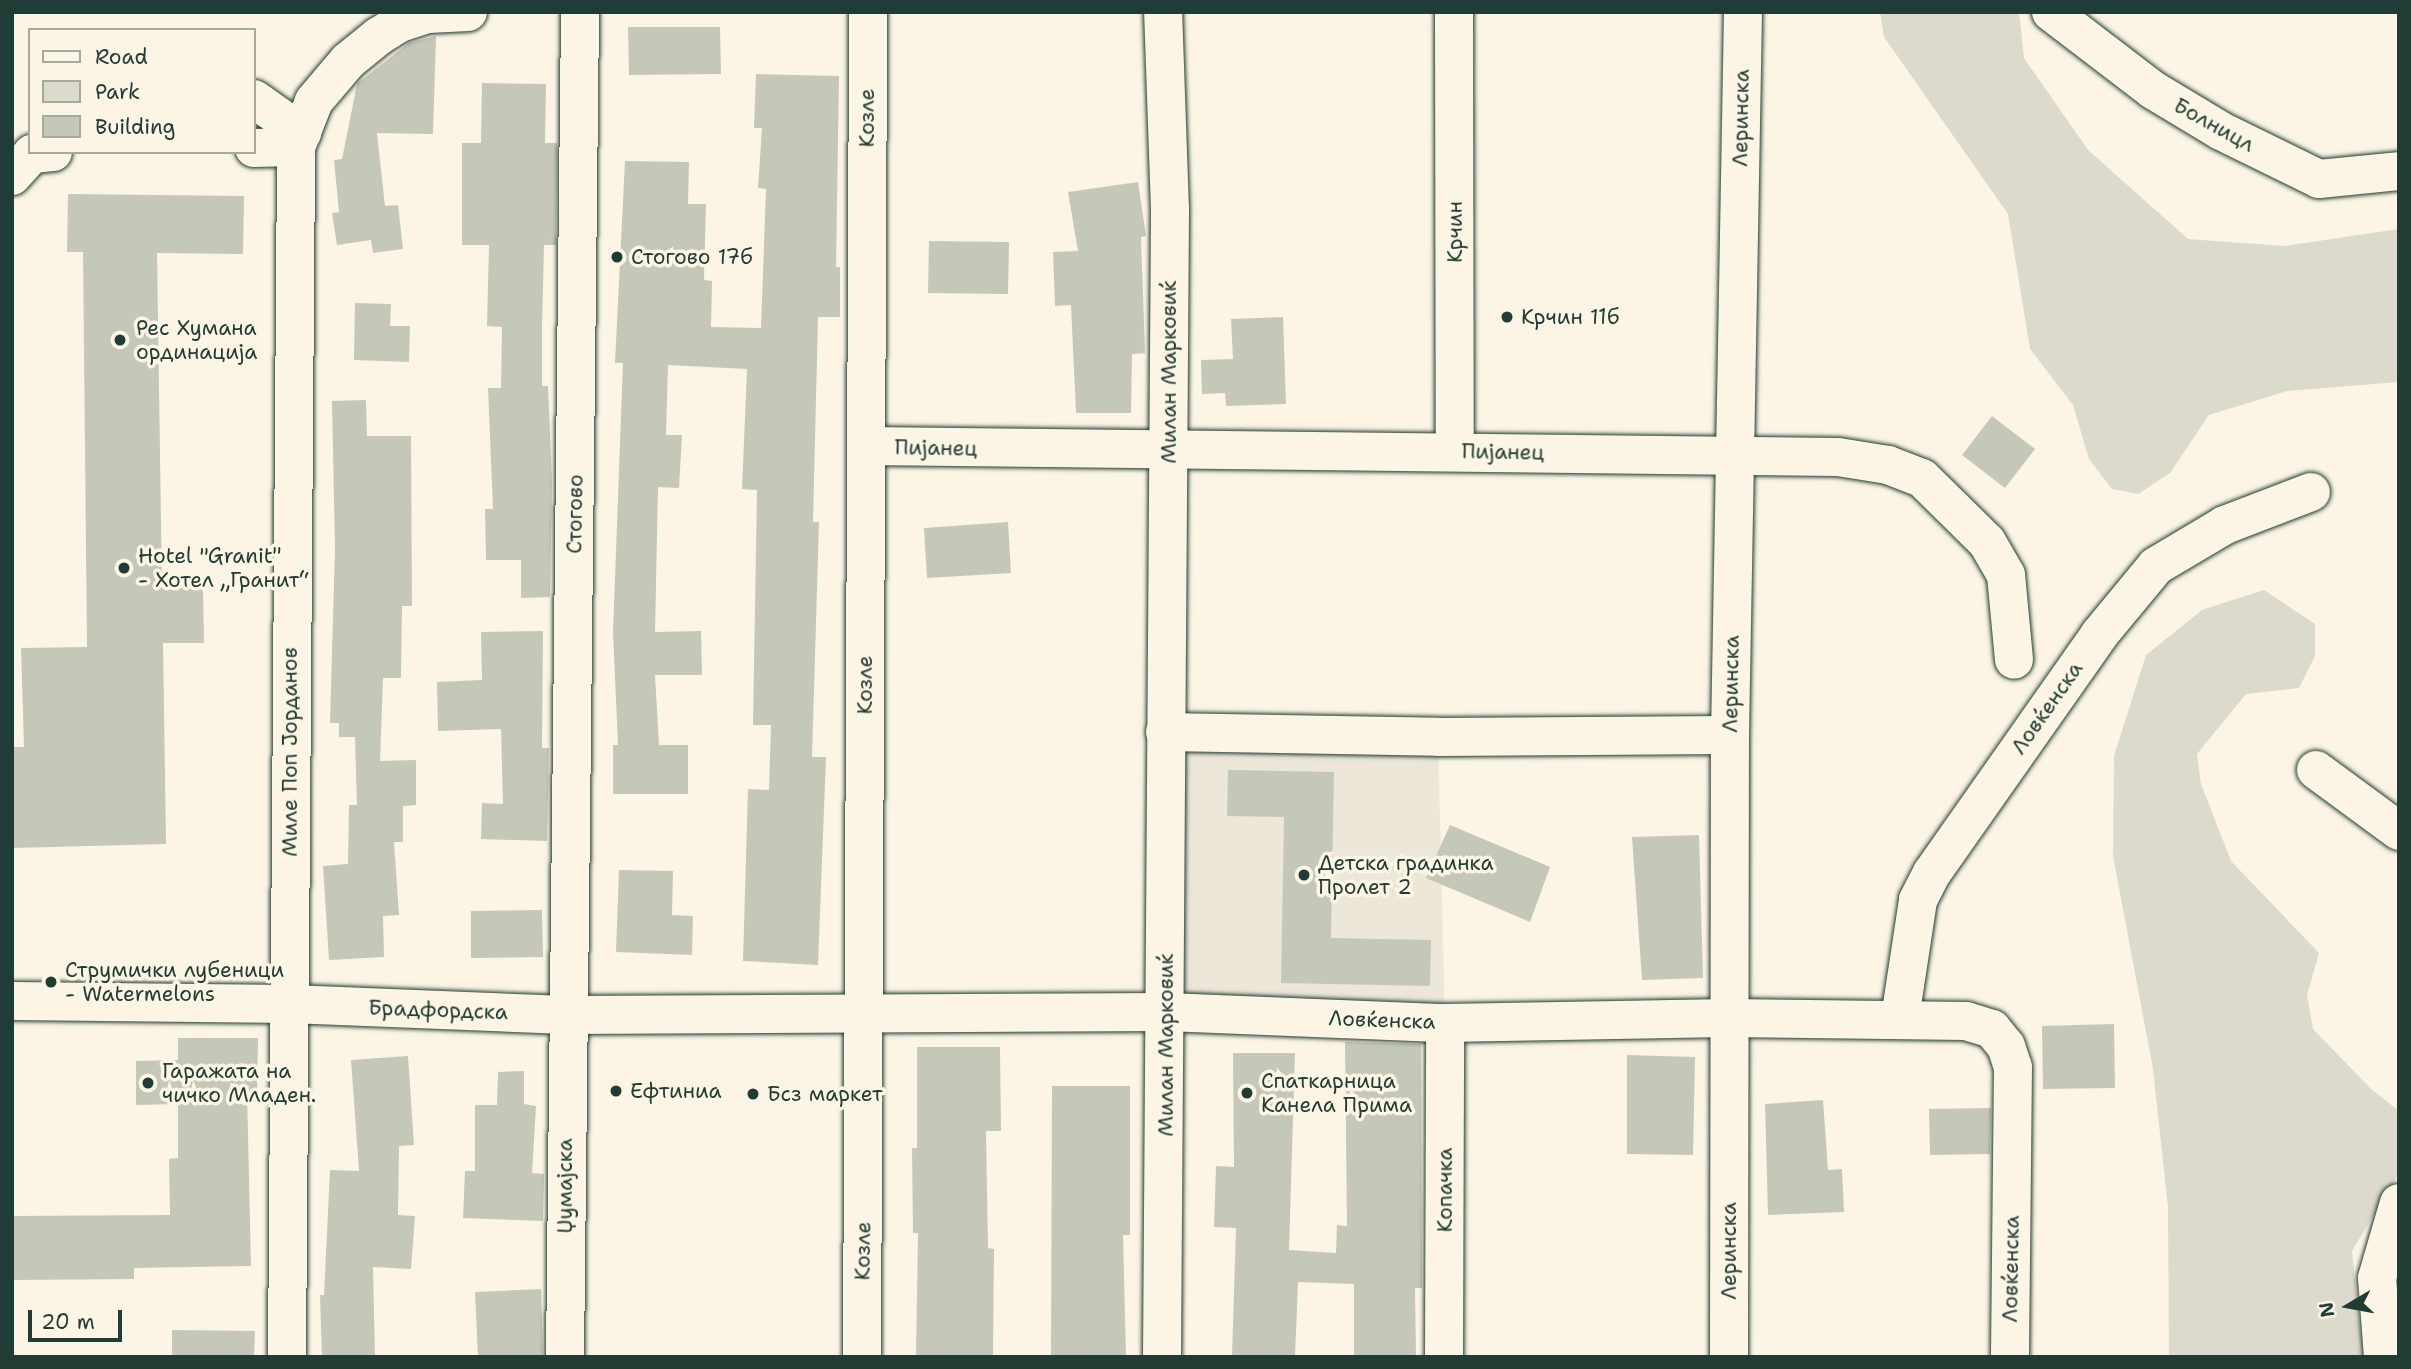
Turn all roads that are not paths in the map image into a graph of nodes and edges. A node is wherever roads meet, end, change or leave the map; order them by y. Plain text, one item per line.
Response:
1 (468, 12) edge
2 (580, 12) edge
3 (867, 12) edge
4 (1163, 12) edge
5 (1454, 12) edge
6 (1743, 12) edge
7 (2051, 12) edge
8 (256, 101) edge
9 (299, 140) junction
10 (256, 148) edge
11 (32, 154) edge
12 (2399, 171) edge
13 (12, 176) edge
14 (866, 446) junction
15 (1168, 452) junction
16 (1455, 452) junction
17 (1735, 455) junction
18 (2311, 492) dead end
19 (2014, 660) dead end
20 (1165, 732) junction
21 (1730, 735) junction
22 (2316, 770) dead end
23 (2399, 831) edge
24 (12, 1001) edge
25 (290, 1004) junction
26 (1167, 1012) junction
27 (864, 1014) junction
28 (566, 1015) junction
29 (1729, 1018) junction
30 (1900, 1018) junction
31 (1445, 1023) junction
32 (2399, 1203) edge
33 (2388, 1348) edge
34 (287, 1357) edge
35 (565, 1357) edge
36 (862, 1357) edge
37 (1162, 1357) edge
38 (1444, 1357) edge
39 (1729, 1357) edge
40 (2010, 1357) edge

1 - 9 street, Миле Поп Јорданов
2 - 28 street, Стогово
3 - 14 street, Козле
4 - 15 street, Милан Марковиќ
5 - 16 street, Крчин
6 - 17 street, Леринска
7 - 12 street, Болницл
8 - 9 street
9 - 10 street
9 - 25 street, Миле Поп Јорданов
11 - 13 street
14 - 15 street, Пијанец
14 - 27 street, Козле
15 - 16 street, Пијанец
15 - 20 street, Милан Марковиќ
16 - 17 street, Пијанец
17 - 19 street, Пијанец
17 - 21 street, Леринска
18 - 30 street, Ловќенска
20 - 21 street
20 - 26 street, Милан Марковиќ
21 - 29 street, Леринска
22 - 23 street
24 - 25 street, Брадфордска
25 - 28 street, Брадфордска
25 - 34 street, Миле Поп Јорданов
26 - 27 street, Ловќенска
26 - 31 street, Ловќенска
26 - 37 street, Милан Марковиќ
27 - 28 street, Брадфордска
27 - 36 street, Козле
28 - 35 street, Џумајска
29 - 30 street, Ловќенска
29 - 31 street, Ловќенска
29 - 39 street, Леринска
30 - 40 street, Ловќенска
31 - 38 street, Копачка
32 - 33 street

